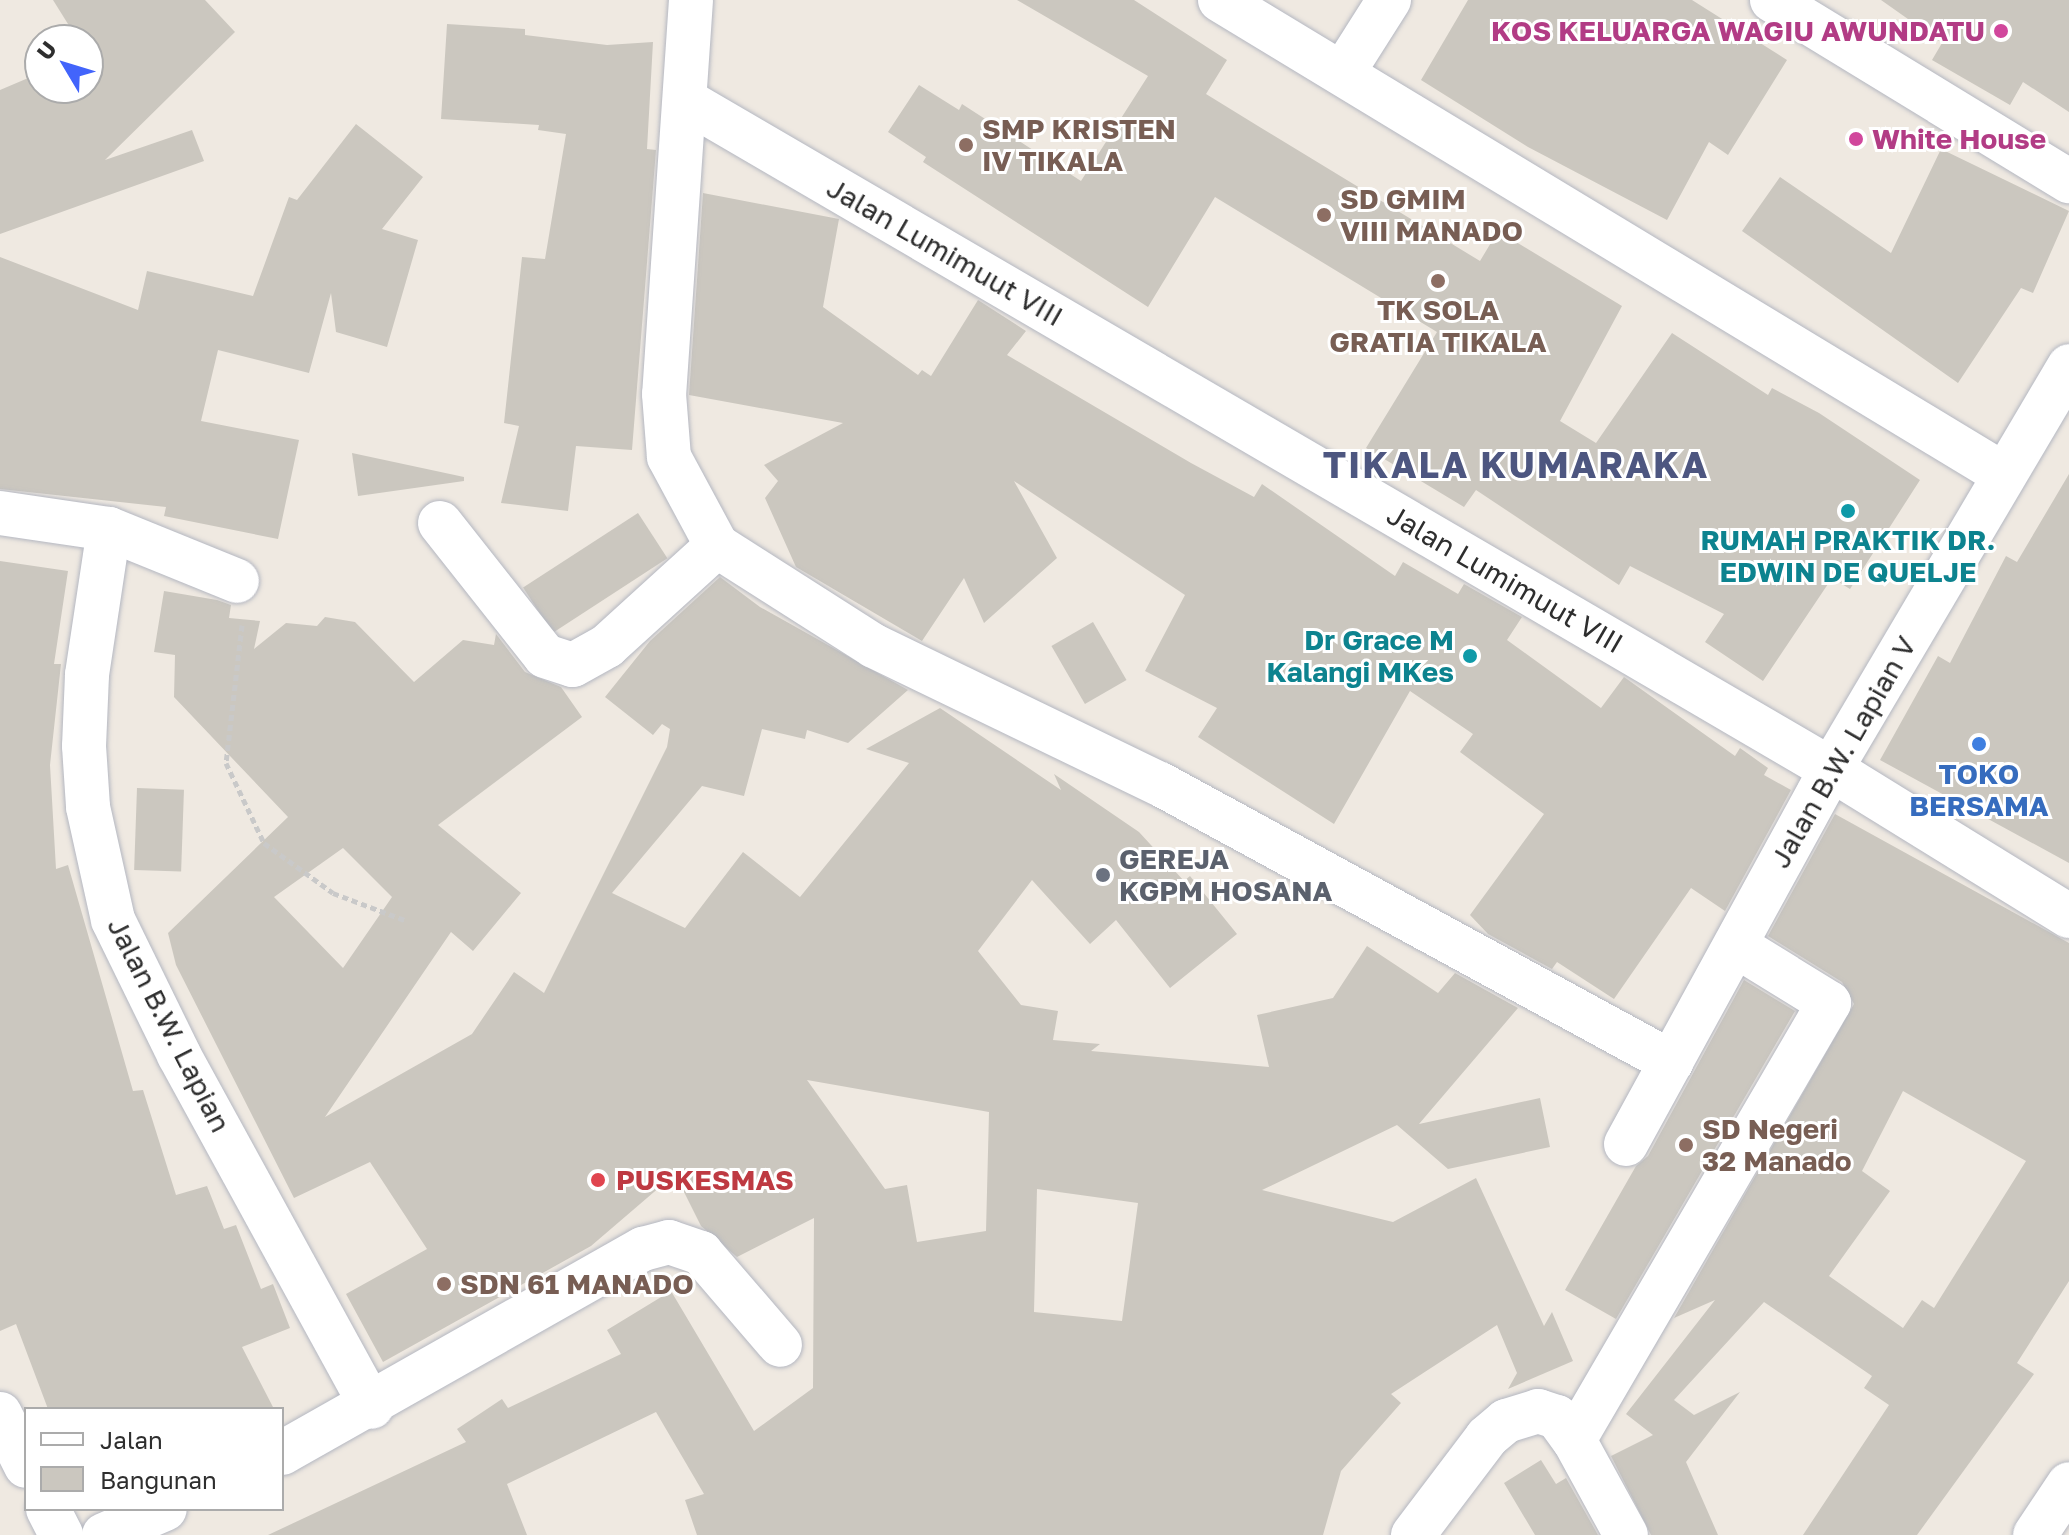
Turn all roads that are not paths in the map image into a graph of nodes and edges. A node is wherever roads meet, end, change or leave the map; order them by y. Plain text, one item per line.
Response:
1 (691, 0) edge
2 (1220, 0) edge
3 (1389, 0) edge
4 (1772, 0) edge
5 (1344, 71) junction
6 (688, 102) junction
7 (2069, 181) edge
8 (2069, 366) edge
9 (2003, 474) junction
10 (0, 513) edge
11 (440, 523) dead end
12 (109, 529) junction
13 (717, 546) junction
14 (237, 581) road end
15 (1831, 769) junction
16 (2069, 916) edge
17 (1735, 945) junction
18 (1671, 1062) junction
19 (1626, 1144) dead end
20 (780, 1345) dead end
21 (372, 1407) junction
22 (0, 1414) edge
23 (1574, 1440) junction
24 (284, 1452) edge
25 (24, 1462) edge
26 (49, 1511) edge
27 (160, 1511) edge
28 (61, 1535) edge
29 (104, 1535) edge
30 (1413, 1535) edge
31 (1626, 1535) edge

1 - 6 street
2 - 5 street
3 - 5 street
4 - 7 street
5 - 9 street
6 - 13 street
6 - 15 street, Jalan Lumimuut VIII
8 - 9 street, Jalan B.W. Lapian V
9 - 15 street, Jalan B.W. Lapian V
10 - 12 street
11 - 13 street
12 - 14 street
12 - 21 street, Jalan B.W. Lapian
13 - 18 street
15 - 16 street, Jalan Lumimuut VIII
15 - 17 street, Jalan B.W. Lapian V
17 - 18 street, Jalan B.W. Lapian V
17 - 23 street
18 - 19 street, Jalan B.W. Lapian V
20 - 21 street
21 - 24 street
22 - 25 street
23 - 30 street
23 - 31 street
26 - 28 street
27 - 29 street

